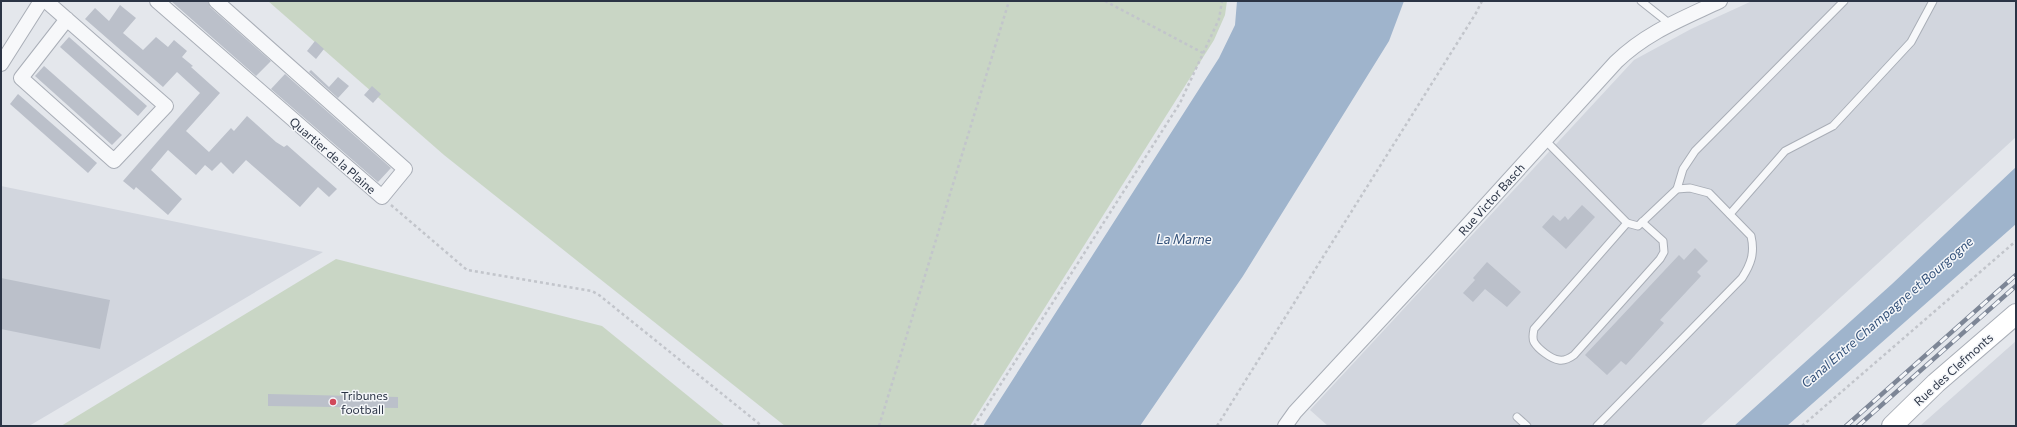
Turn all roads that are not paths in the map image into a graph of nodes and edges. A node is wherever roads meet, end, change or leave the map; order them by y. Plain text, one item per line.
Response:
1 (41, 1) edge
2 (46, 1) edge
3 (157, 1) edge
4 (216, 1) edge
5 (1641, 1) edge
6 (1720, 1) edge
7 (1844, 1) edge
8 (1933, 1) edge
9 (67, 19) junction
10 (1670, 24) junction
11 (1, 64) edge
12 (1545, 140) junction
13 (1677, 189) junction
14 (1730, 214) junction
15 (1642, 222) junction
16 (1627, 223) junction
17 (2016, 314) edge
18 (1517, 417) dead end
19 (1285, 426) edge
20 (1527, 426) edge
21 (1597, 426) edge
22 (1892, 426) edge

1 - 11 street
2 - 9 street
3 - 4 street, Quartier de la Plaine
5 - 10 lane
6 - 10 street, Rue Victor Basch
7 - 13 lane
8 - 14 lane
9 - 9 street
10 - 12 street, Rue Victor Basch
12 - 16 lane
12 - 19 street, Rue Victor Basch
13 - 14 lane
13 - 15 lane
14 - 21 lane
15 - 16 lane
15 - 16 lane
17 - 22 street, Rue des Clefmonts
18 - 20 lane

